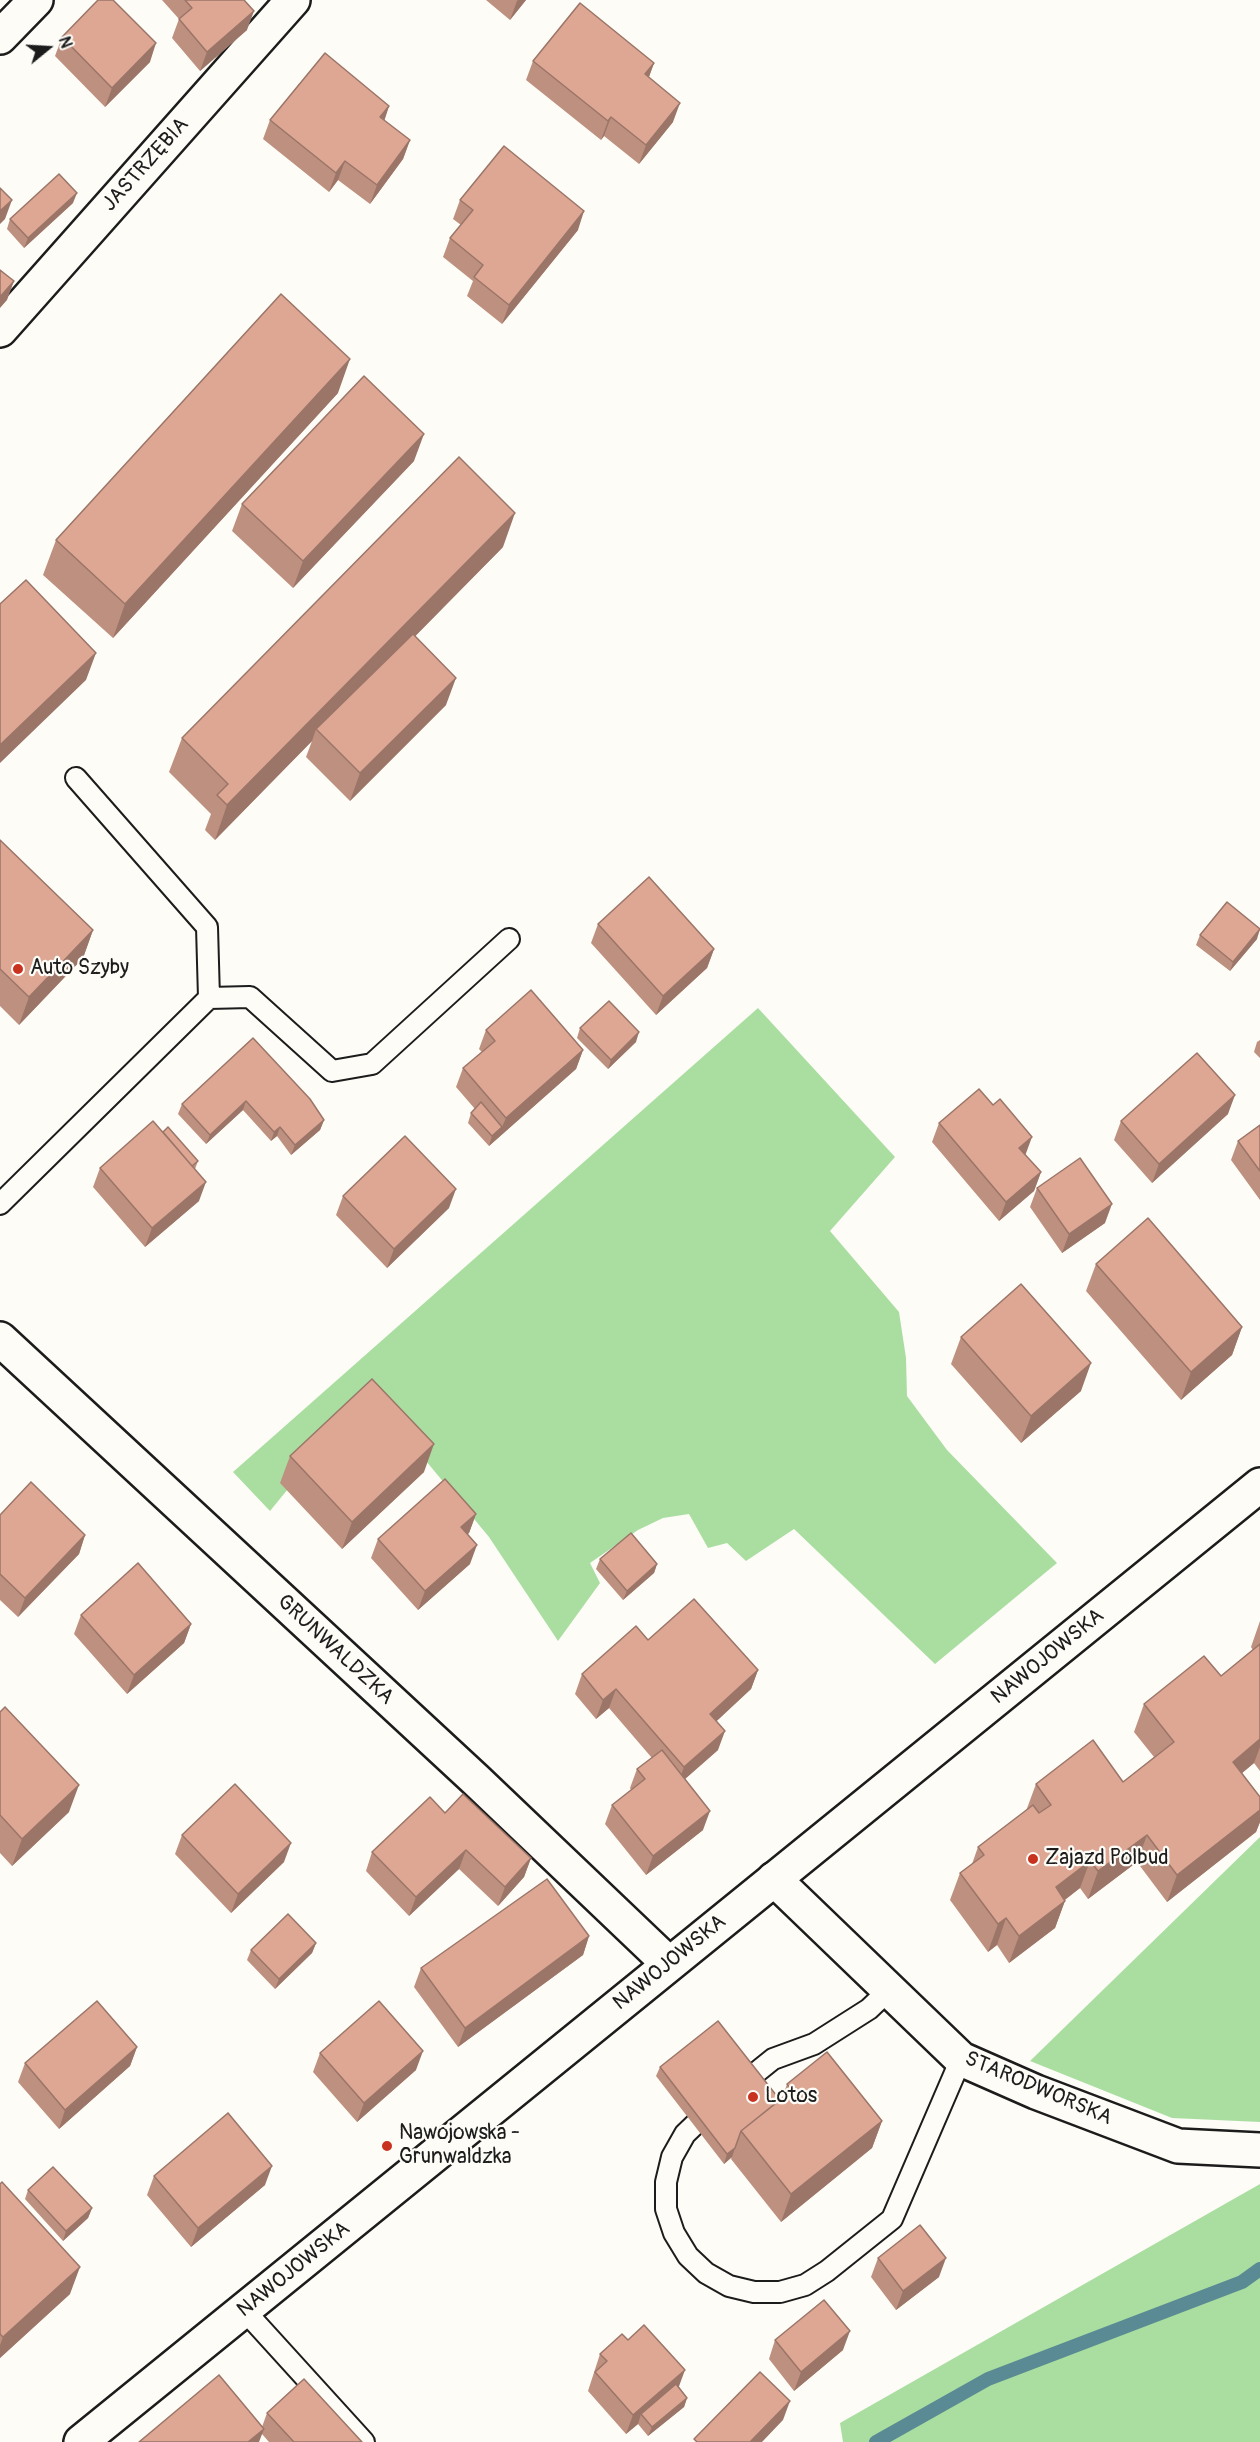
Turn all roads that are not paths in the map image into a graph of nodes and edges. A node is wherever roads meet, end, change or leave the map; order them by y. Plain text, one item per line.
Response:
1 (36, 0) edge
2 (293, 0) edge
3 (0, 37) edge
4 (0, 330) edge
5 (76, 778) dead end
6 (509, 939) dead end
7 (209, 998) junction
8 (0, 1204) edge
9 (0, 1339) edge
10 (1260, 1485) edge
11 (774, 1879) junction
12 (668, 1963) junction
13 (889, 1990) junction
14 (961, 2059) junction
15 (1260, 2150) edge
16 (244, 2310) junction
17 (81, 2442) edge
18 (364, 2442) edge

1 - 3 street
2 - 4 street, JASTRZĘBIA
5 - 7 lane
6 - 7 lane
7 - 8 lane
9 - 12 street, GRUNWALDZKA
10 - 11 street, NAWOJOWSKA
11 - 12 street, NAWOJOWSKA
11 - 13 street, STARODWORSKA
12 - 16 street, NAWOJOWSKA
13 - 14 street, STARODWORSKA
13 - 14 lane
14 - 15 street, STARODWORSKA
16 - 17 street, NAWOJOWSKA
16 - 18 lane

